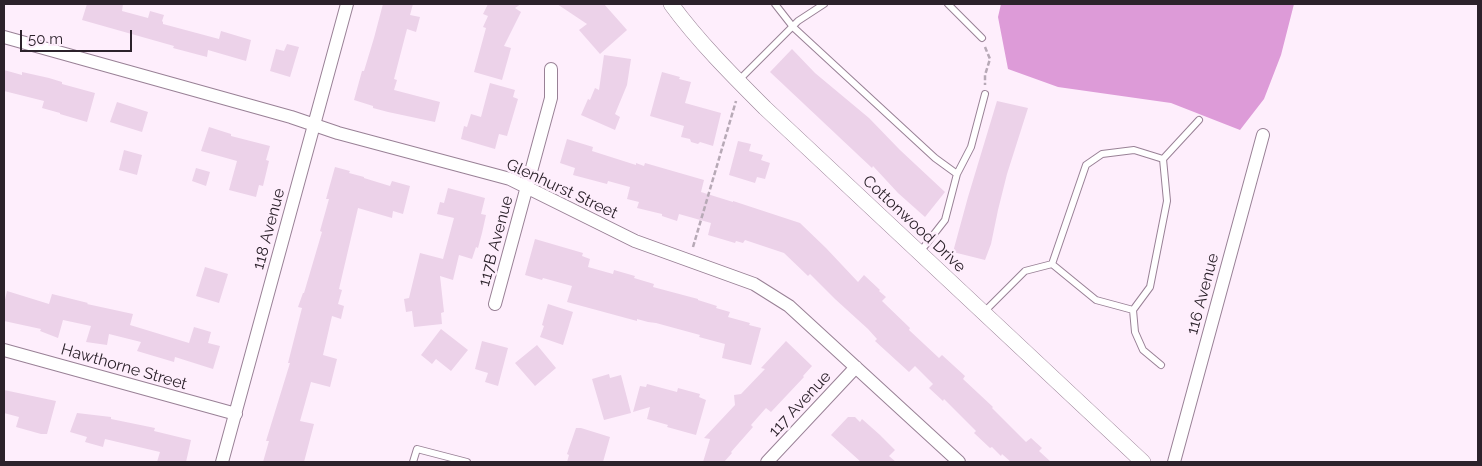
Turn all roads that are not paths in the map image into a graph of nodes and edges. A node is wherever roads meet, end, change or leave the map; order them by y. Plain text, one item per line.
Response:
1 (348, 4) edge
2 (671, 4) edge
3 (775, 4) edge
4 (824, 4) edge
5 (948, 4) edge
6 (793, 27) junction
7 (4, 37) edge
8 (982, 38) road end
9 (551, 69) dead end
10 (738, 81) junction
11 (985, 94) road end
12 (1199, 120) dead end
13 (314, 125) junction
14 (1263, 135) dead end
15 (1163, 159) junction
16 (957, 174) junction
17 (527, 187) junction
18 (919, 253) junction
19 (1052, 264) junction
20 (495, 304) dead end
21 (1133, 310) junction
22 (983, 312) junction
23 (4, 350) edge
24 (1161, 365) dead end
25 (856, 367) junction
26 (236, 414) junction
27 (222, 462) edge
28 (413, 462) edge
29 (467, 462) edge
30 (767, 462) edge
31 (959, 462) edge
32 (1143, 462) edge
33 (1174, 462) edge

1 - 13 street, 118 Avenue
2 - 10 street, Cottonwood Drive
3 - 6 lane
4 - 6 lane
5 - 8 lane
6 - 10 lane
6 - 16 lane
7 - 13 street, Glenhurst Street
9 - 17 street, 117B Avenue
10 - 18 street, Cottonwood Drive
11 - 16 lane
12 - 15 lane
13 - 17 street, Glenhurst Street
13 - 26 street, 118 Avenue
14 - 33 street, 116 Avenue
15 - 19 lane
15 - 21 lane
16 - 18 lane
17 - 20 street, 117B Avenue
17 - 25 street, Glenhurst Street
18 - 22 street, Cottonwood Drive
19 - 21 lane
19 - 22 lane
21 - 24 lane
22 - 32 street, Cottonwood Drive
23 - 26 street, Hawthorne Street
25 - 30 street, 117 Avenue
25 - 31 street, Glenhurst Street
26 - 27 street, 118 Avenue
28 - 29 lane

